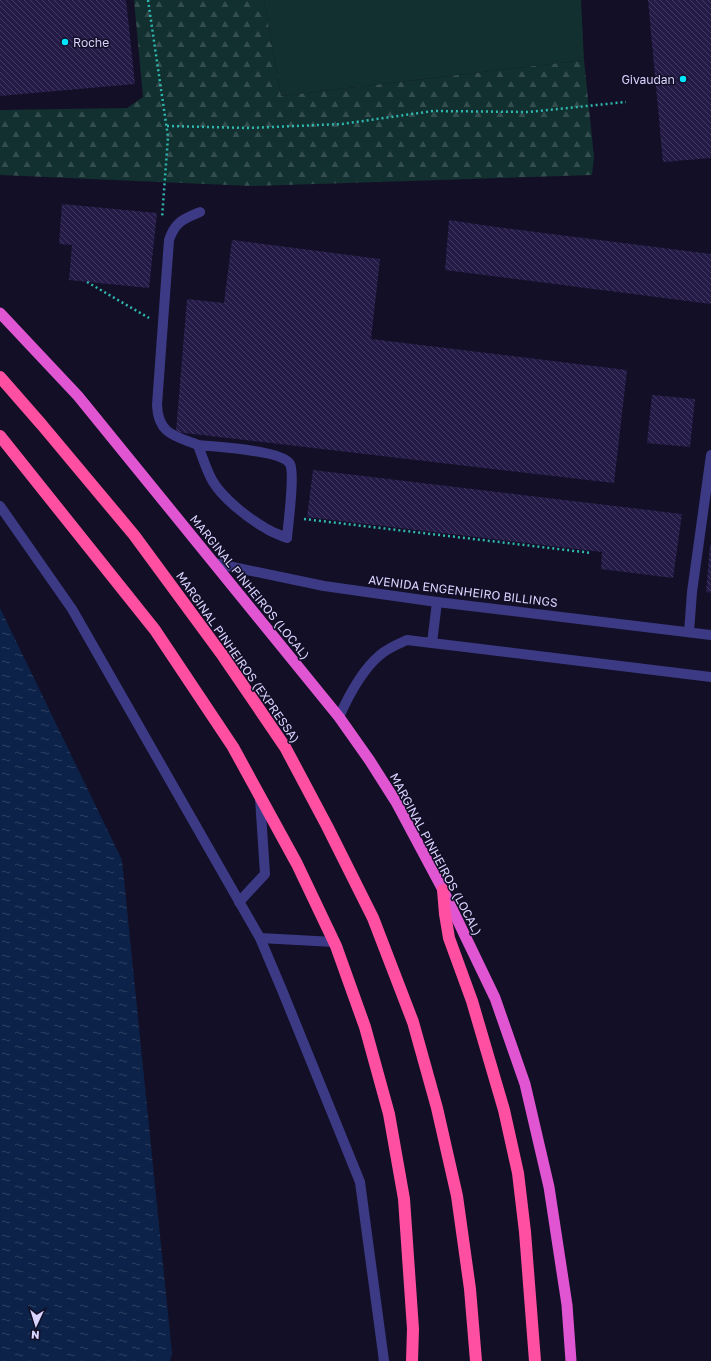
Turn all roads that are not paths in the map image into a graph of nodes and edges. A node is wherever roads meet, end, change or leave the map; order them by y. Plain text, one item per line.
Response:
1 (200, 212) dead end
2 (0, 313) edge
3 (0, 377) edge
4 (0, 436) edge
5 (198, 445) junction
6 (711, 455) edge
7 (0, 506) edge
8 (214, 563) junction
9 (437, 602) junction
10 (689, 632) junction
11 (711, 635) edge
12 (432, 643) junction
13 (711, 677) edge
14 (339, 717) junction
15 (260, 796) junction
16 (443, 890) junction
17 (239, 902) junction
18 (260, 938) junction
19 (334, 942) junction
20 (384, 1361) edge
21 (412, 1361) edge
22 (476, 1361) edge
23 (536, 1361) edge
24 (571, 1361) edge

1 - 5 street
2 - 8 highway, MARGINAL PINHEIROS (LOCAL)
3 - 22 highway, MARGINAL PINHEIROS (EXPRESSA)
4 - 15 highway
5 - 5 street
6 - 10 street
7 - 17 street
8 - 9 street, AVENIDA ENGENHEIRO BILLINGS
8 - 14 highway, MARGINAL PINHEIROS (LOCAL)
9 - 10 street, AVENIDA ENGENHEIRO BILLINGS
9 - 12 street
10 - 11 street, AVENIDA ENGENHEIRO BILLINGS
12 - 13 street
12 - 14 street
14 - 16 highway, MARGINAL PINHEIROS (LOCAL)
15 - 17 street
15 - 19 highway
16 - 23 highway
16 - 24 highway, MARGINAL PINHEIROS (LOCAL)
17 - 18 street
18 - 19 street
18 - 20 street
19 - 21 highway

